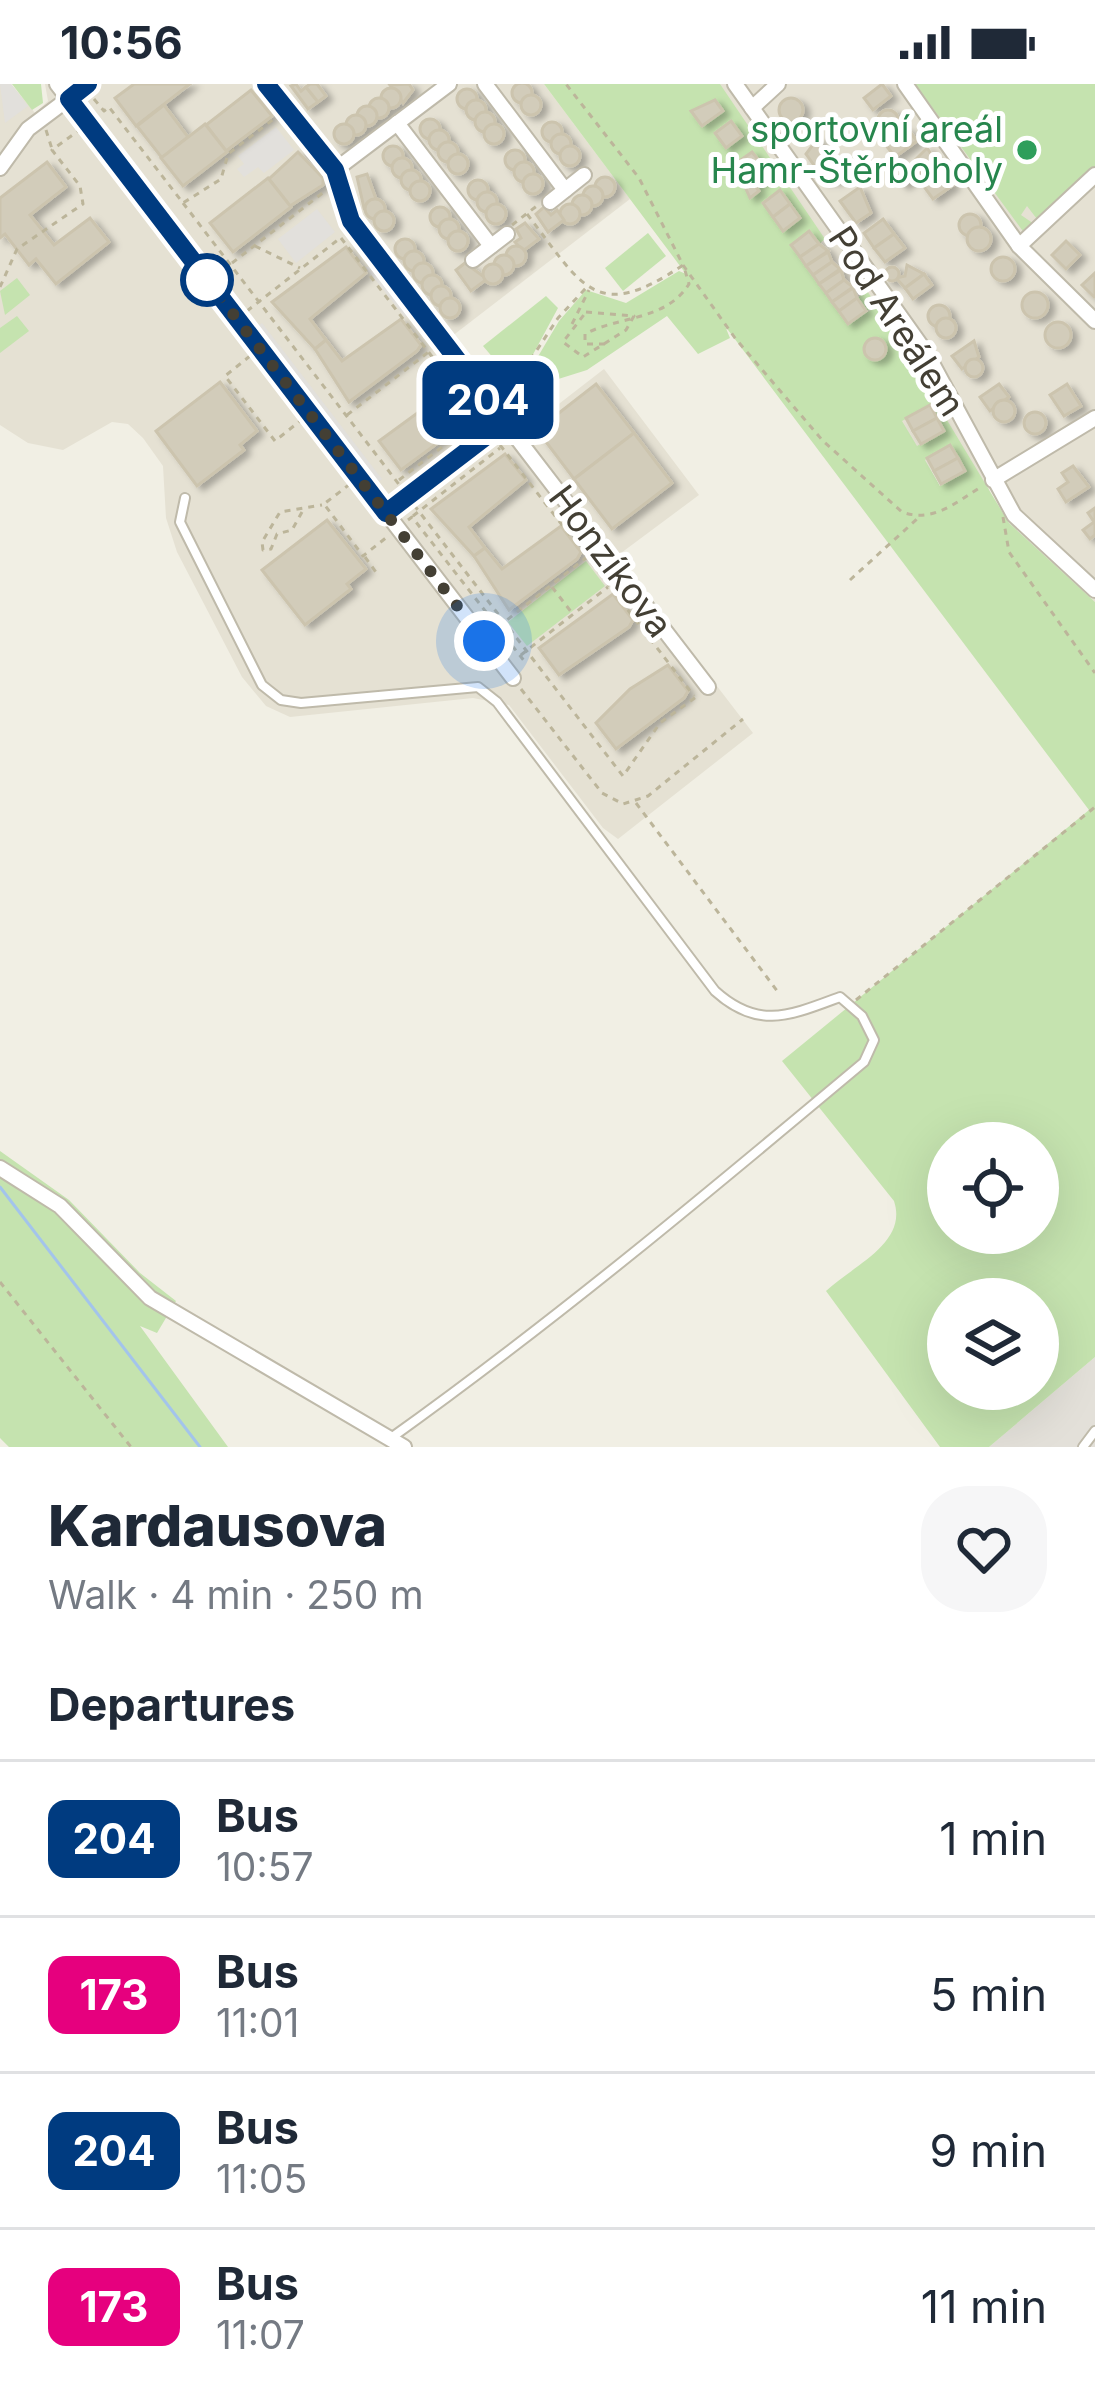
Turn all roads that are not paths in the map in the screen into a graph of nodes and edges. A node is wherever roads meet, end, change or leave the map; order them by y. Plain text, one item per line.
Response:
1 (57, 84) edge
2 (449, 84) edge
3 (485, 84) edge
4 (735, 84) edge
5 (778, 84) edge
6 (904, 84) edge
7 (87, 85) edge
8 (269, 85) edge
9 (69, 99) junction
10 (752, 108) junction
11 (397, 124) junction
12 (0, 168) edge
13 (338, 175) junction
14 (584, 175) dead end
15 (1095, 175) edge
16 (565, 190) junction
17 (550, 202) road end
18 (507, 234) road end
19 (491, 246) junction
20 (1019, 246) junction
21 (473, 260) dead end
22 (1095, 321) edge
23 (1095, 418) edge
24 (505, 422) junction
25 (993, 480) junction
26 (185, 498) dead end
27 (386, 513) junction
28 (1095, 590) edge
29 (513, 678) road end
30 (708, 687) road end
31 (0, 1168) edge
32 (1095, 1430) edge
33 (390, 1438) junction
34 (404, 1447) edge
35 (1083, 1447) edge

1 - 9 street
2 - 11 street
3 - 16 street
4 - 10 street, Pod Areálem
5 - 10 street
6 - 20 street
7 - 9 street
8 - 13 street, Honzíkova
9 - 12 street
9 - 27 street
10 - 25 street, Pod Areálem
11 - 13 street
11 - 19 street
13 - 24 street, Honzíkova
14 - 16 street
15 - 20 street
16 - 17 street
18 - 19 street
19 - 21 street
20 - 22 street
23 - 25 street
24 - 27 street
24 - 30 street, Honzíkova
25 - 28 street, Pod Areálem
26 - 33 lane
27 - 29 street
31 - 33 street
32 - 35 lane
33 - 34 street

